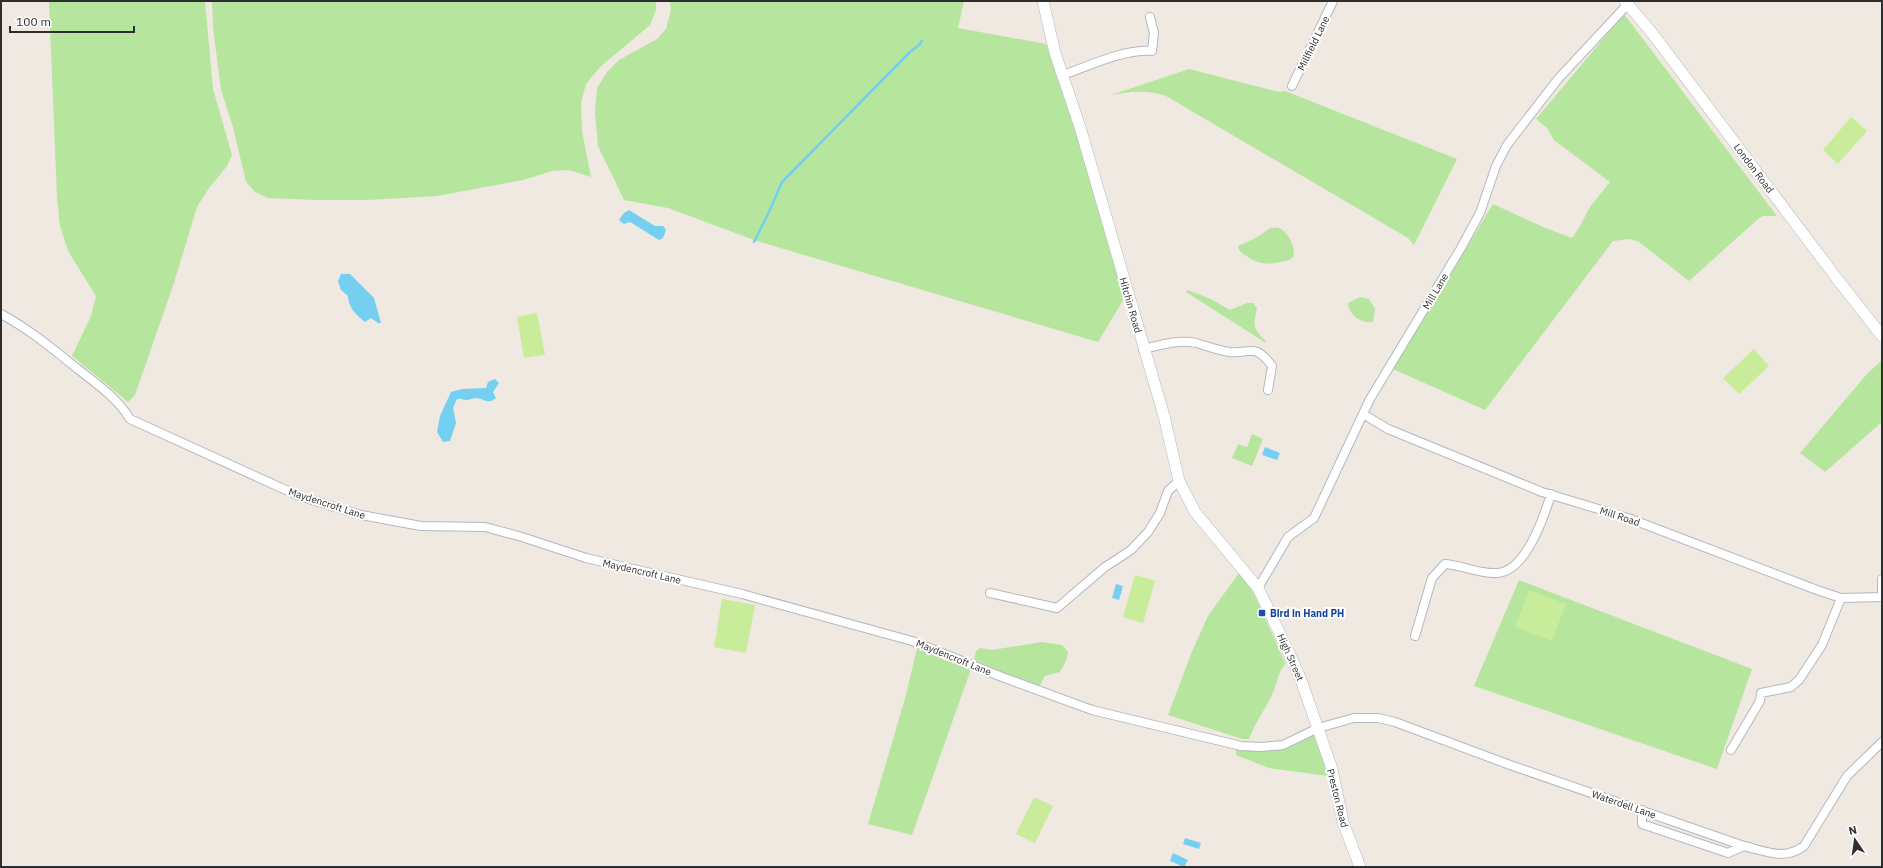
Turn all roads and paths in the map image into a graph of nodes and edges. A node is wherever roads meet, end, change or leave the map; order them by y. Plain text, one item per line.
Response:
1 (1043, 1) edge
2 (1333, 1) edge
3 (1626, 3) edge
4 (1150, 17) dead end
5 (1063, 75) junction
6 (1292, 86) dead end
7 (1, 314) edge
8 (1882, 336) edge
9 (1143, 348) junction
10 (1268, 390) dead end
11 (1363, 414) junction
12 (1180, 481) junction
13 (1551, 494) junction
14 (1882, 579) edge
15 (1258, 588) junction
16 (990, 593) dead end
17 (1882, 597) edge
18 (1841, 598) junction
19 (1416, 636) dead end
20 (1318, 728) junction
21 (1882, 742) edge
22 (1731, 750) dead end
23 (1642, 810) junction
24 (1744, 846) junction
25 (1360, 867) edge

1 - 5 street, Hitchin Road
2 - 6 street, Millfield Lane
3 - 8 street, London Road
3 - 11 street, Mill Lane
4 - 5 street
5 - 9 street, Hitchin Road
7 - 20 street, Maydencroft Lane
9 - 10 street
9 - 12 street, Hitchin Road
11 - 13 street, Mill Road
11 - 15 street, Mill Lane
12 - 15 street, Hitchin Road
12 - 16 street
13 - 18 street, Mill Road
13 - 19 street
14 - 17 street
15 - 20 street, High Street
17 - 18 street, Mill Road
18 - 22 street
20 - 23 street, Waterdell Lane
20 - 25 street, Preston Road
21 - 24 street, Waterdell Lane
23 - 24 street, Waterdell Lane
23 - 24 street

